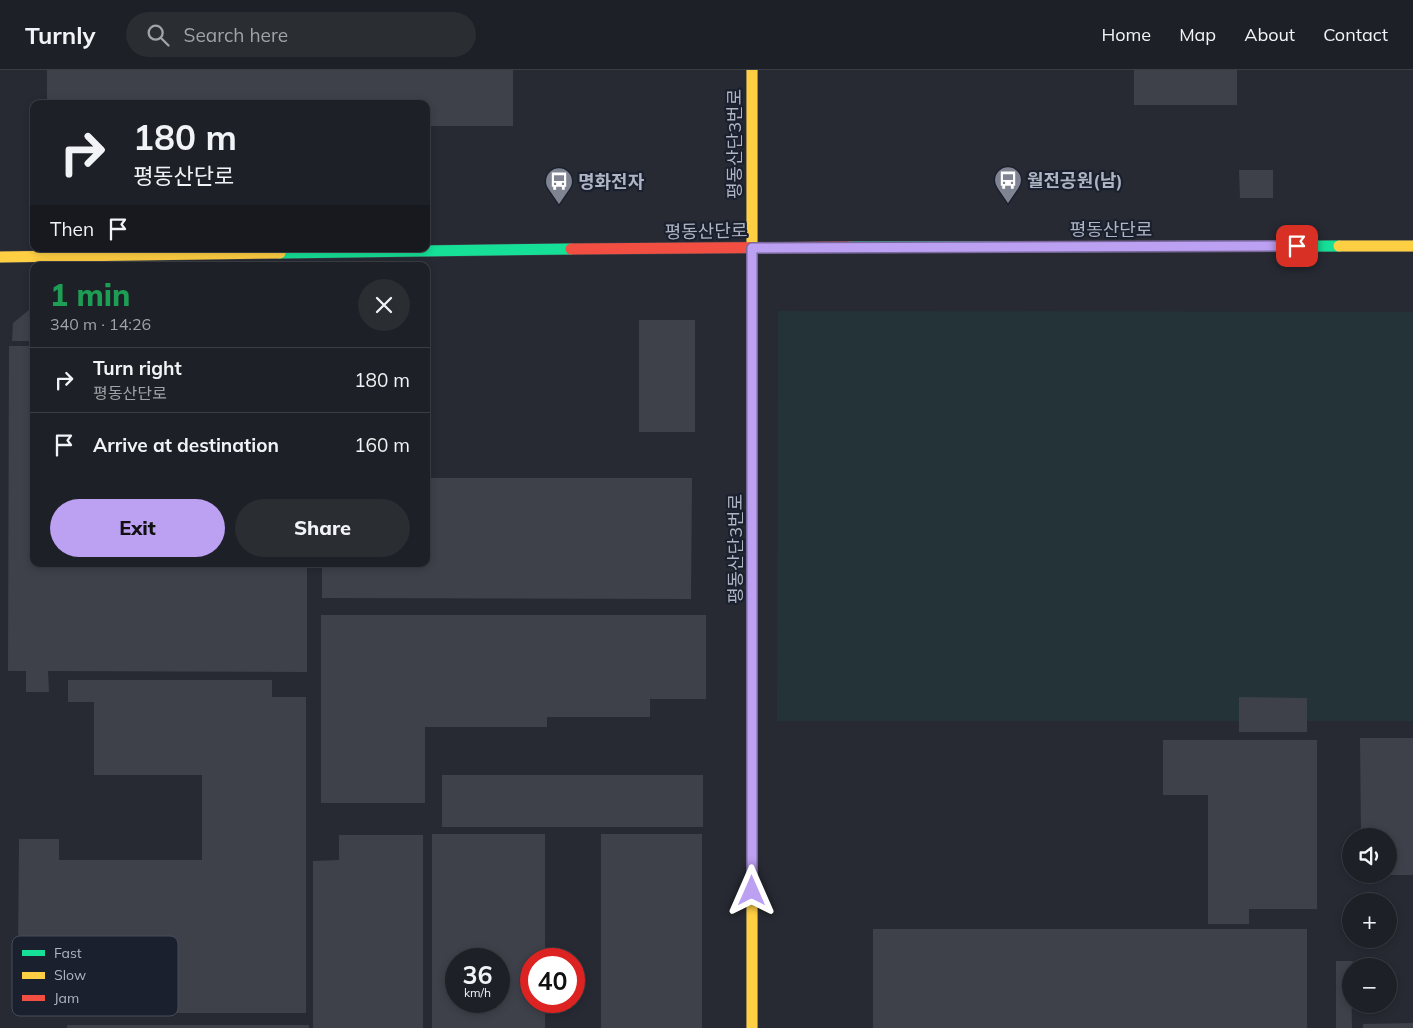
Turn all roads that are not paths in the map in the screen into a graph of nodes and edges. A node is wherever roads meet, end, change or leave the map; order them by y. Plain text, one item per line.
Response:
1 (752, 70) edge
2 (1413, 246) edge
3 (752, 248) junction
4 (418, 252) edge
5 (430, 252) edge
6 (0, 257) edge
7 (752, 1028) edge

1 - 3 street, 평동산단3번로
2 - 3 street, 평동산단로
3 - 5 street, 평동산단로
3 - 7 street, 평동산단3번로
4 - 6 street, 평동산단로

